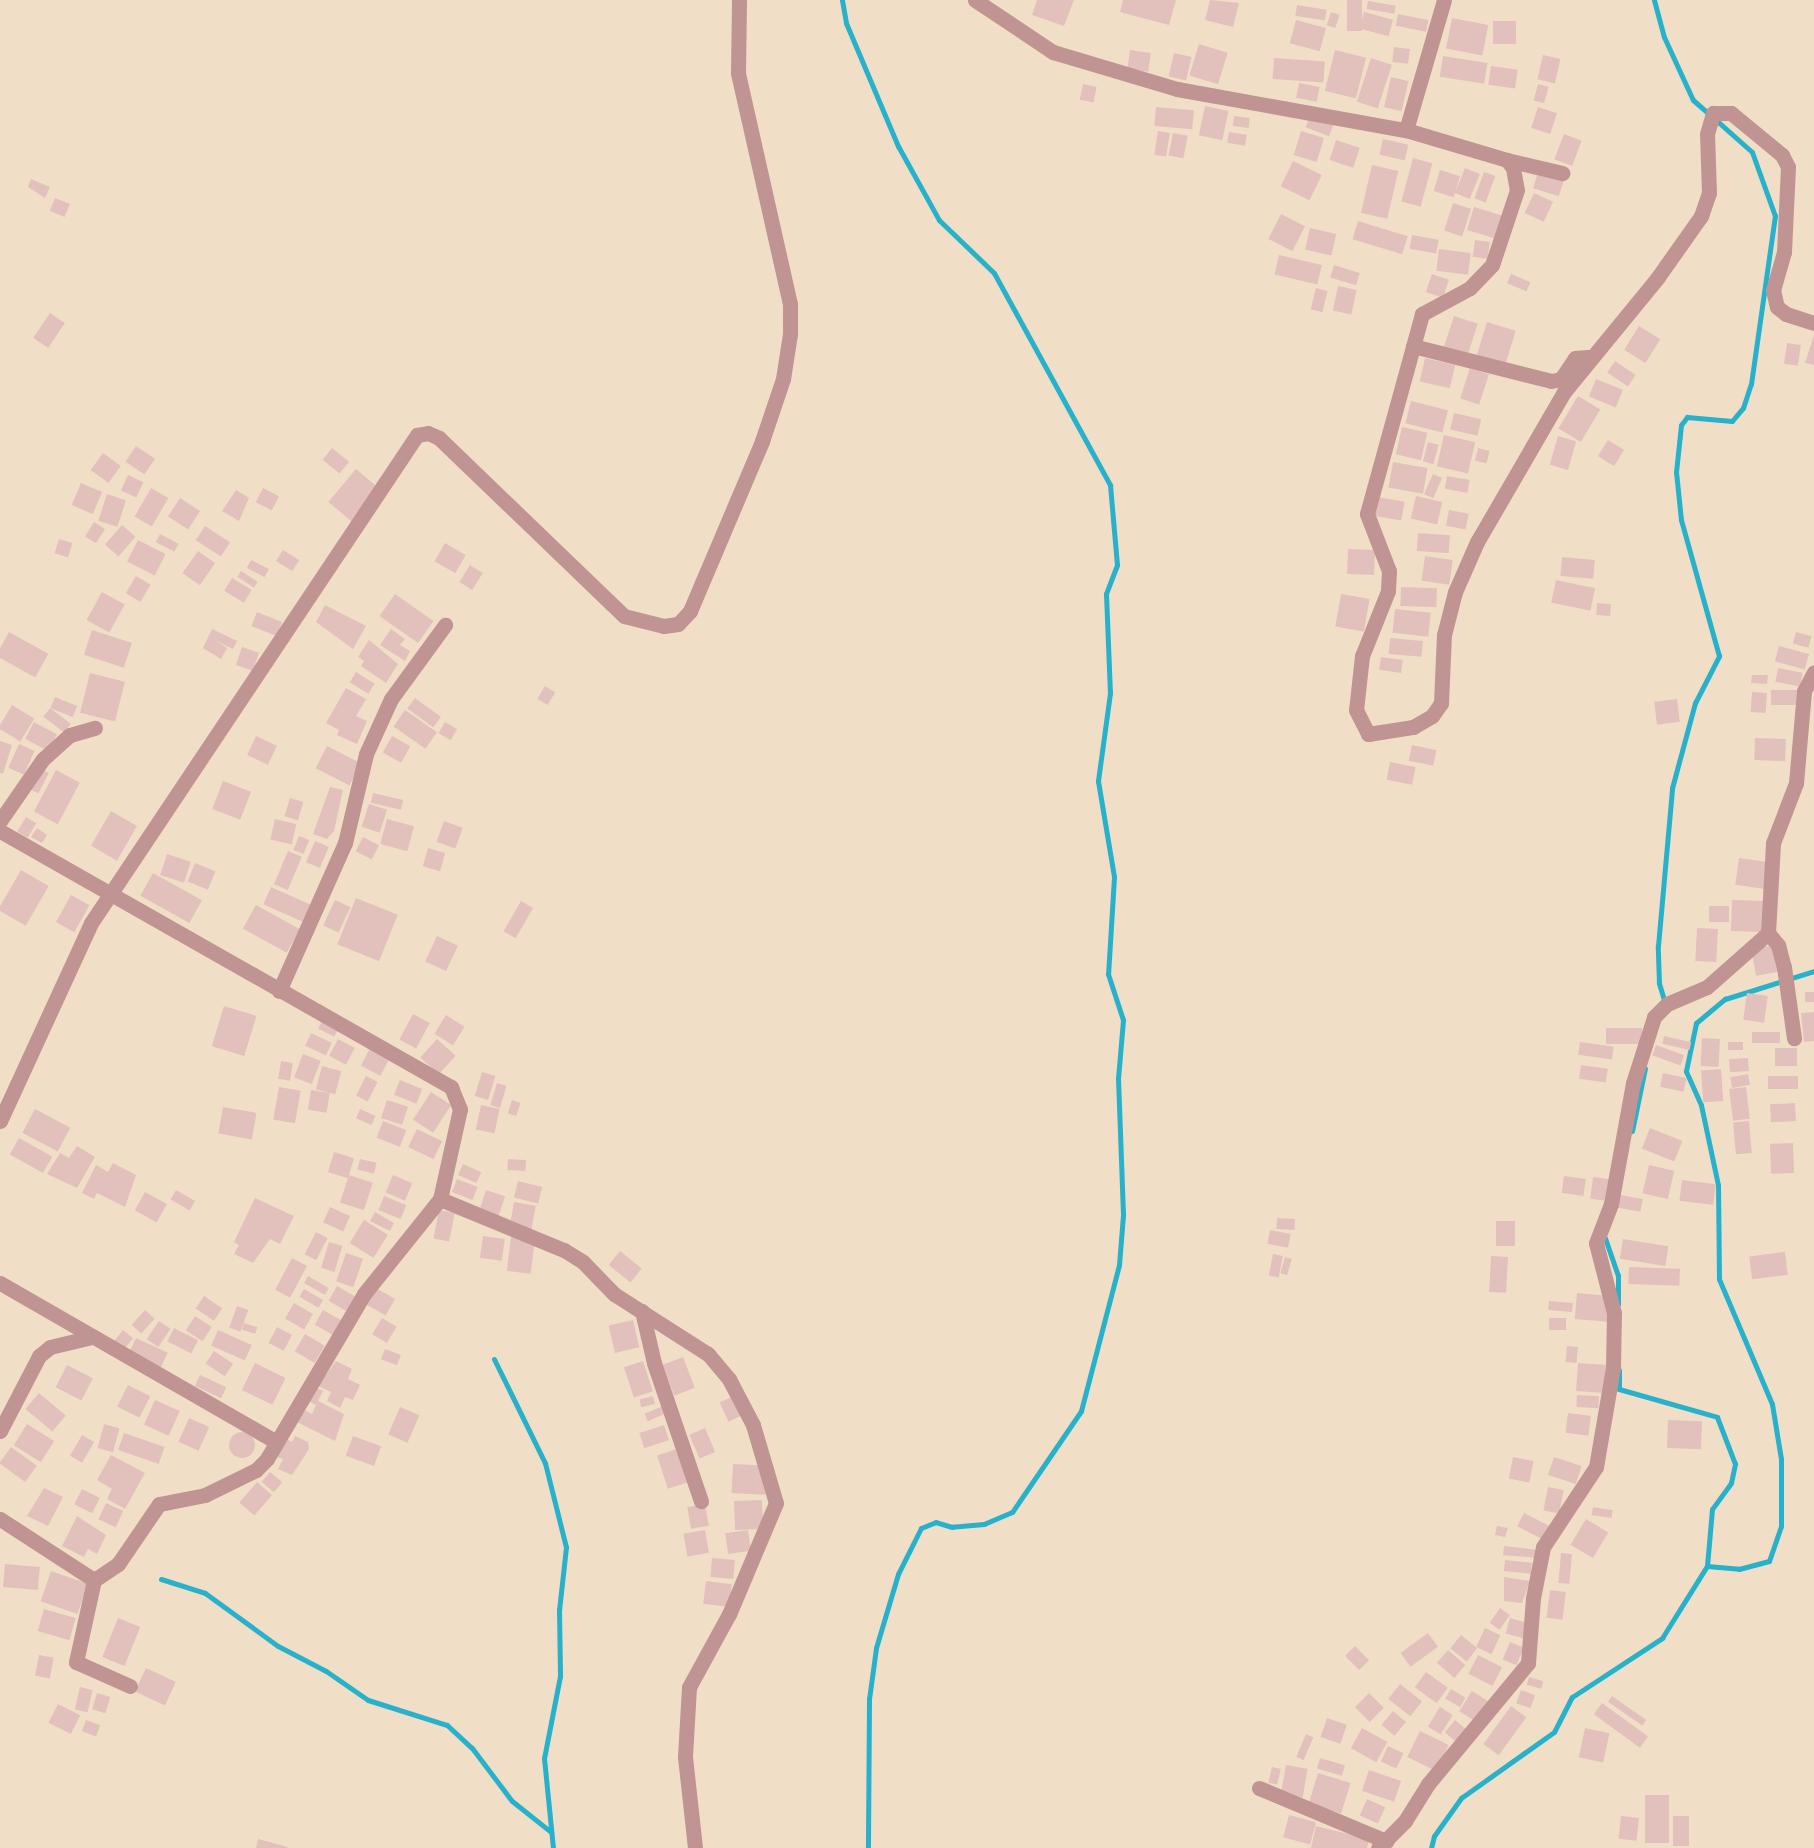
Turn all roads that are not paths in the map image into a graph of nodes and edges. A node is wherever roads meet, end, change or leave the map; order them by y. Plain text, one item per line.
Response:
1 (739, 0) edge
2 (974, 0) edge
3 (1444, 0) edge
4 (1406, 130) junction
5 (1507, 160) junction
6 (1562, 173) dead end
7 (1814, 323) edge
8 (1413, 346) junction
9 (1588, 358) junction
10 (445, 625) dead end
11 (1814, 672) edge
12 (95, 728) dead end
13 (0, 820) edge
14 (0, 831) edge
15 (112, 892) junction
16 (1768, 933) junction
17 (279, 991) junction
18 (1794, 1038) dead end
19 (0, 1121) edge
20 (440, 1199) junction
21 (0, 1283) edge
22 (642, 1310) junction
23 (92, 1337) junction
24 (0, 1431) edge
25 (276, 1442) junction
26 (701, 1501) dead end
27 (0, 1519) edge
28 (94, 1580) junction
29 (130, 1686) dead end
30 (1260, 1788) dead end
31 (1382, 1844) edge
32 (695, 1848) edge

1 - 15 street
2 - 4 street
3 - 4 street
4 - 5 street
5 - 6 street
5 - 8 street
7 - 9 street
8 - 9 street
8 - 9 street
10 - 17 street
11 - 16 street
12 - 13 street
14 - 15 street
15 - 17 street
15 - 19 street
16 - 18 street
16 - 31 street
17 - 20 street
20 - 22 street
20 - 25 street
21 - 23 street
22 - 26 street
22 - 32 street
23 - 24 street
23 - 25 street
25 - 28 street
27 - 28 street
28 - 29 street
30 - 31 street

